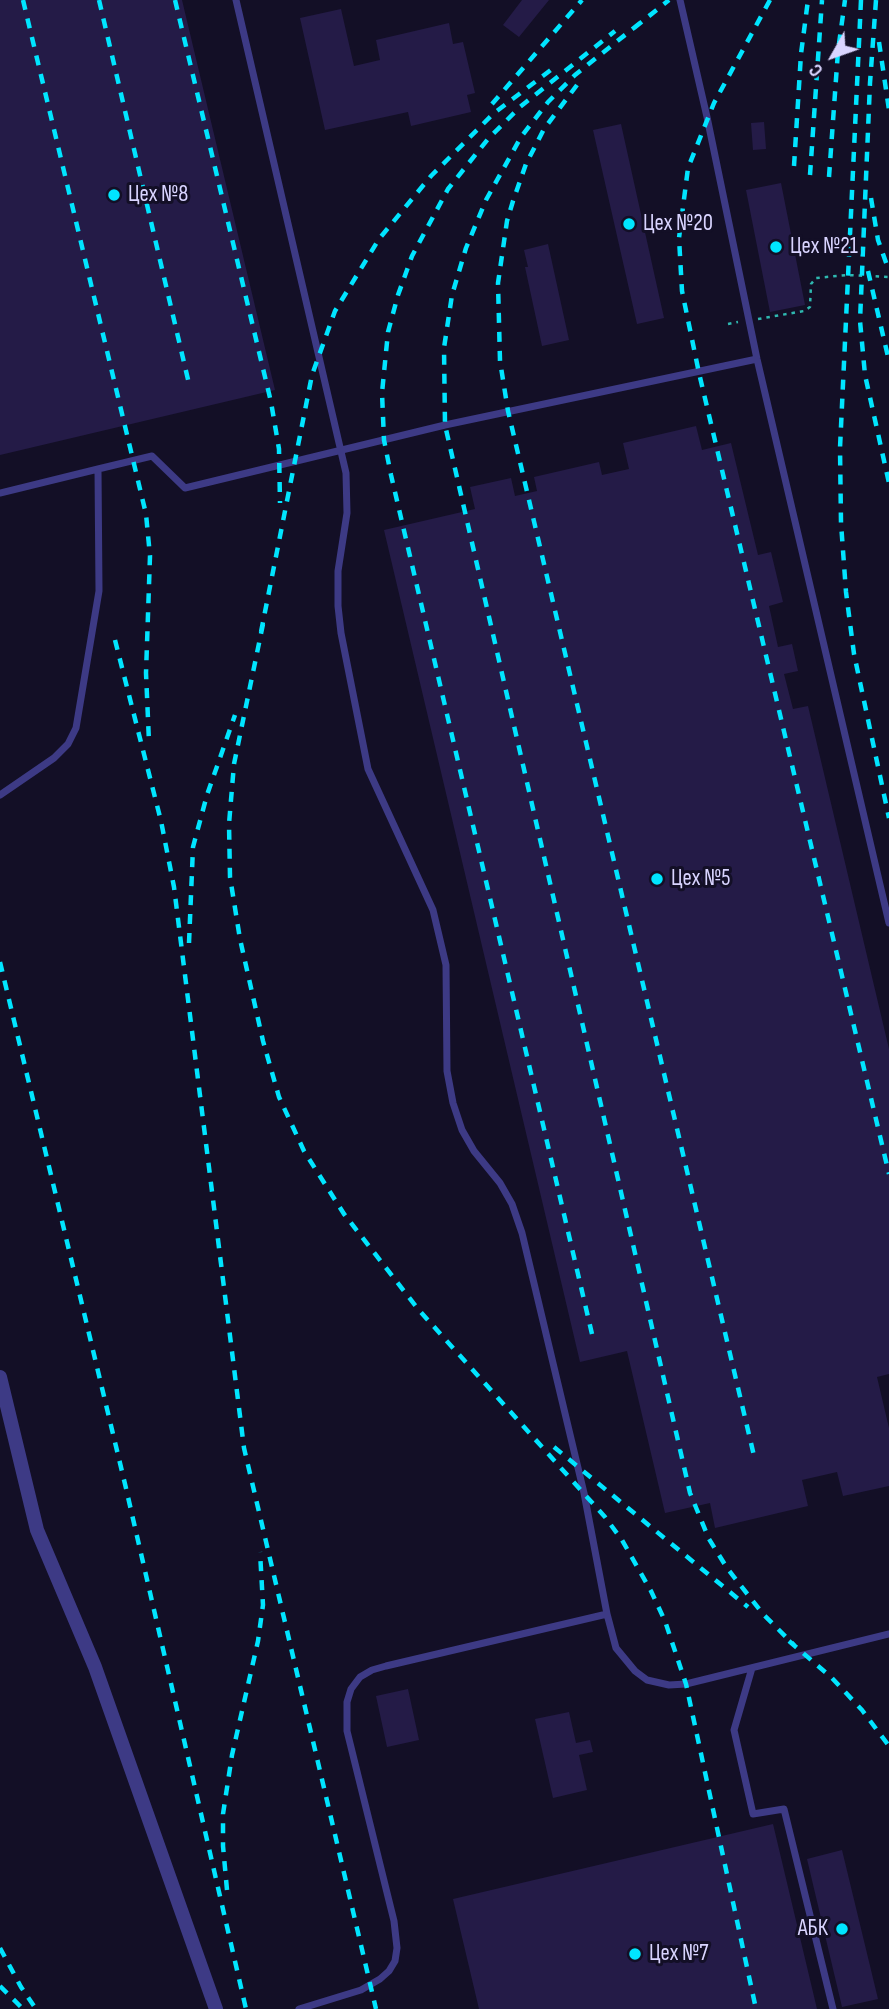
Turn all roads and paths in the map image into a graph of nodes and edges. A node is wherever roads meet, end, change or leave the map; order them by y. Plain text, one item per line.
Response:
1 (236, 0) edge
2 (680, 0) edge
3 (889, 276) edge
4 (749, 321) junction
5 (728, 324) dead end
6 (757, 359) junction
7 (342, 451) junction
8 (98, 469) junction
9 (0, 493) edge
10 (0, 795) edge
11 (889, 923) edge
12 (0, 1377) edge
13 (607, 1614) junction
14 (889, 1634) edge
15 (752, 1668) junction
16 (216, 2009) edge
17 (299, 2009) edge
18 (832, 2009) edge

1 - 7 lane
2 - 4 lane
3 - 4 path
4 - 5 path
4 - 6 lane
6 - 7 lane
6 - 11 lane
7 - 8 lane
7 - 13 lane
8 - 9 lane
8 - 10 lane
12 - 16 street
13 - 15 lane
13 - 17 lane
14 - 15 lane
15 - 18 lane

